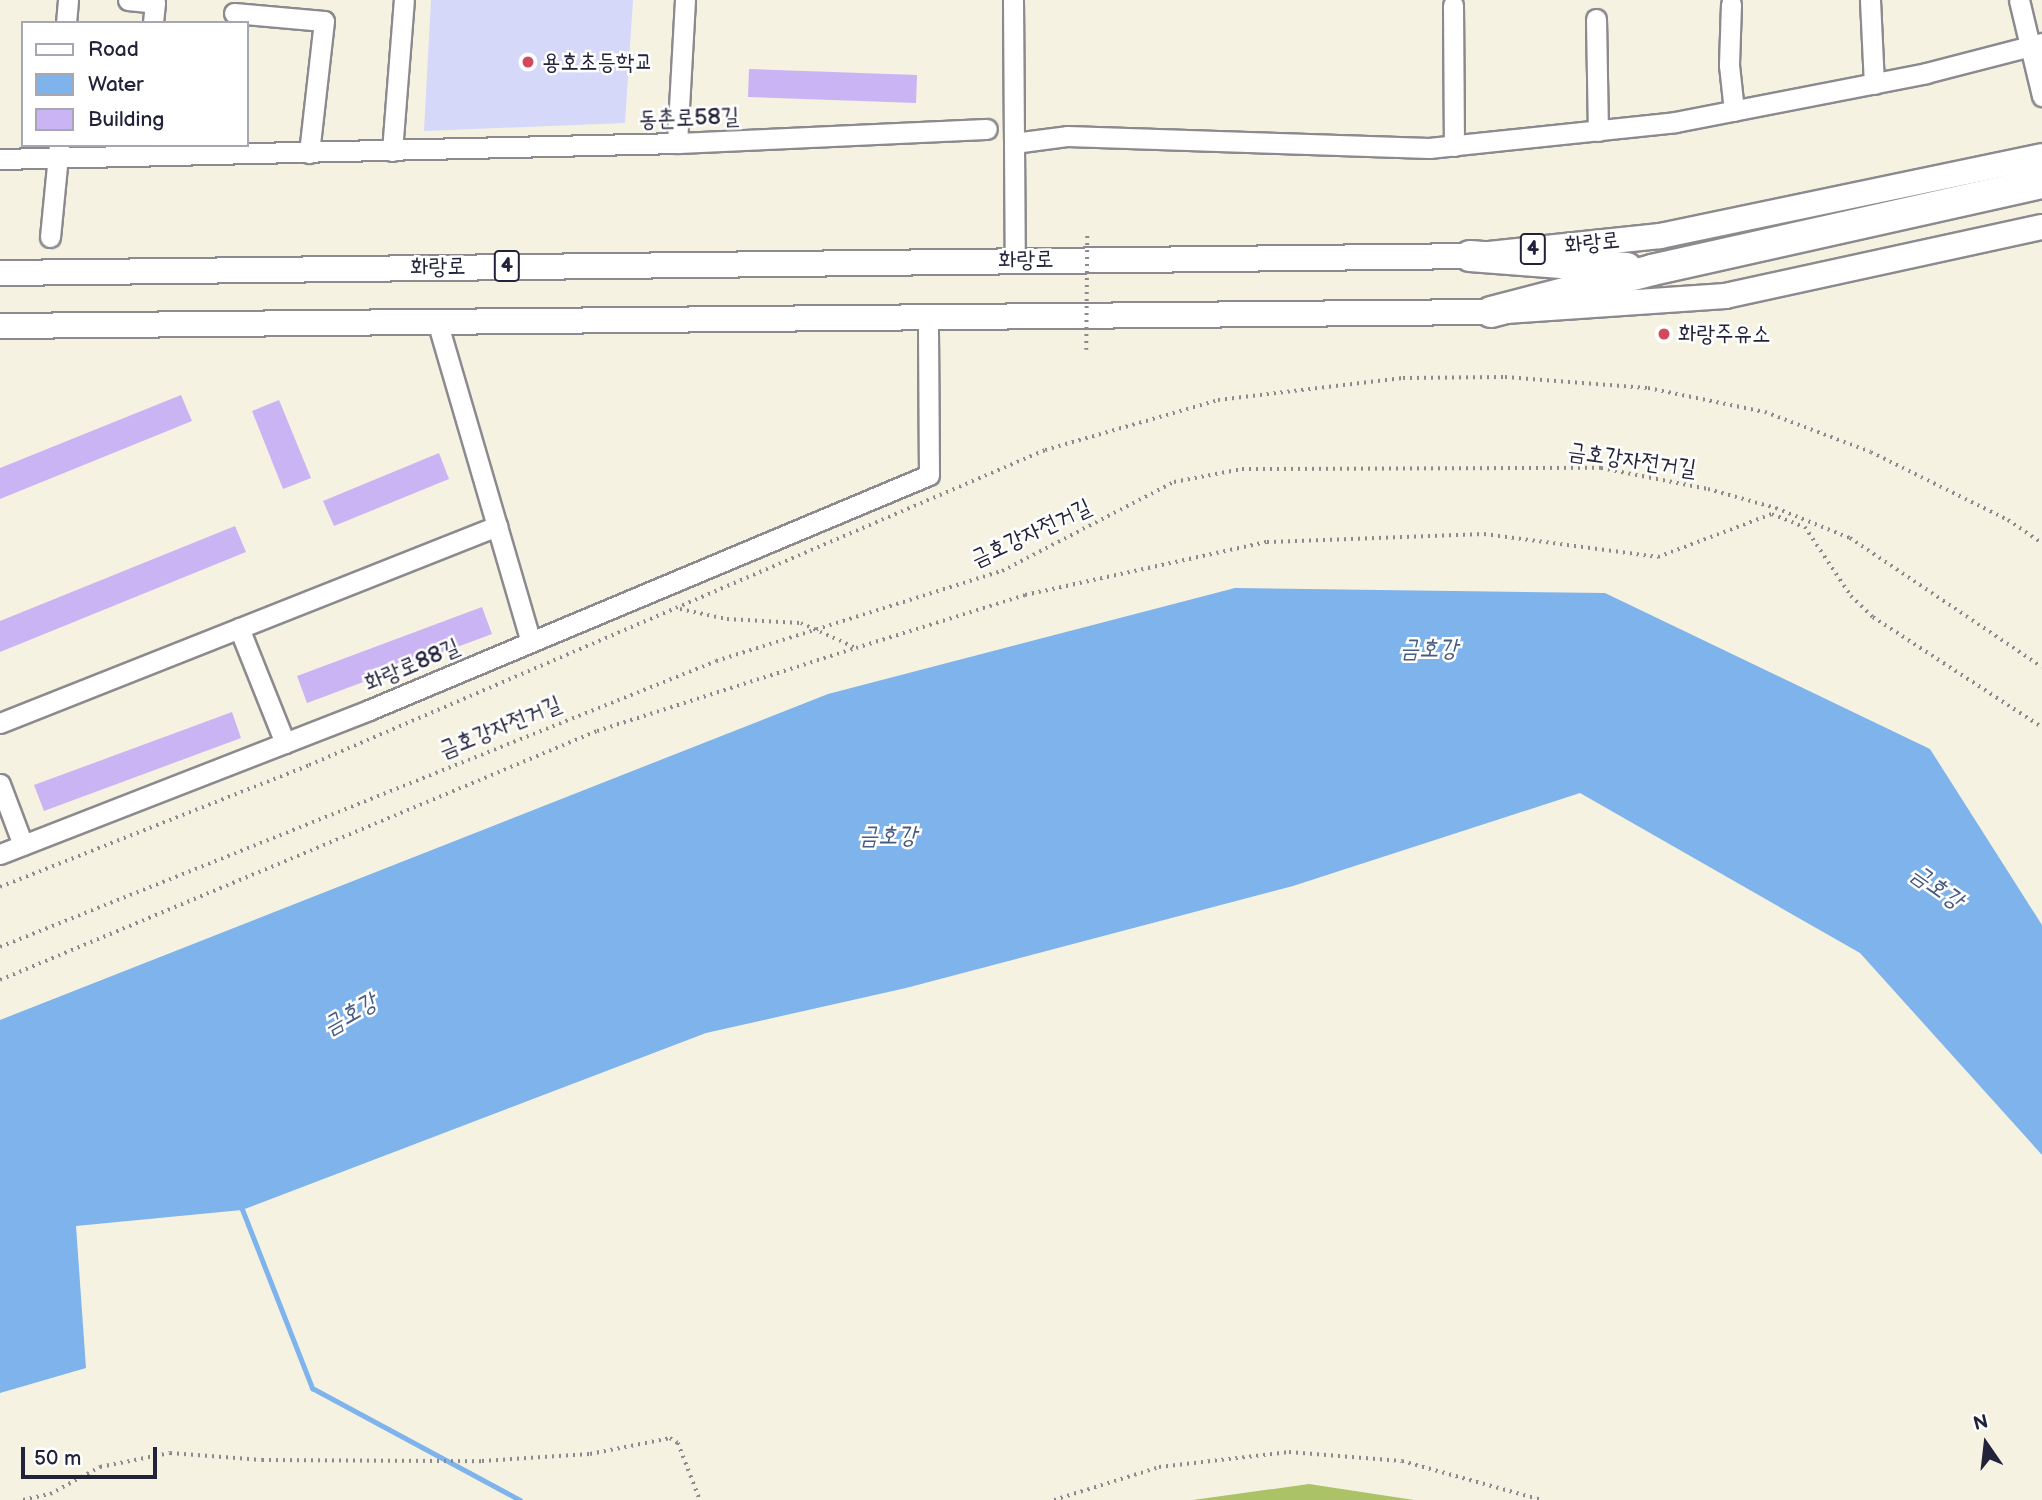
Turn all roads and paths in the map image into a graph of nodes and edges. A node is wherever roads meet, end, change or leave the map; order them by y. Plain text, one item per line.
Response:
1 (68, 0) edge
2 (128, 0) edge
3 (404, 0) edge
4 (685, 0) edge
5 (1013, 0) edge
6 (1870, 0) edge
7 (2019, 0) edge
8 (1731, 4) dead end
9 (1453, 5) dead end
10 (155, 9) edge
11 (234, 12) edge
12 (1596, 19) dead end
13 (66, 21) edge
14 (2036, 45) edge
15 (1874, 84) junction
16 (2042, 96) edge
17 (1734, 111) junction
18 (987, 129) dead end
19 (1598, 131) junction
20 (677, 143) junction
21 (1014, 143) junction
22 (1454, 146) junction
23 (225, 150) edge
24 (58, 151) edge
25 (140, 151) edge
26 (392, 151) junction
27 (309, 153) junction
28 (2042, 156) edge
29 (0, 159) edge
30 (2042, 183) edge
31 (2042, 226) edge
32 (1087, 233) dead end
33 (50, 237) dead end
34 (1471, 256) junction
35 (1015, 260) junction
36 (1652, 270) junction
37 (0, 273) edge
38 (1491, 312) junction
39 (928, 319) junction
40 (437, 321) junction
41 (0, 326) edge
42 (1086, 350) dead end
43 (497, 526) junction
44 (2042, 543) edge
45 (678, 609) junction
46 (239, 628) junction
47 (816, 628) junction
48 (531, 642) junction
49 (856, 648) junction
50 (2042, 667) edge
51 (0, 723) edge
52 (2042, 727) edge
53 (285, 743) junction
54 (0, 785) edge
55 (23, 845) junction
56 (0, 854) edge
57 (0, 887) edge
58 (0, 947) edge
59 (0, 980) edge
60 (23, 1500) edge
61 (700, 1500) edge
62 (1054, 1500) edge
63 (1542, 1500) edge

1 - 13 street
2 - 10 street
3 - 26 street
4 - 20 street
5 - 21 street
6 - 15 street
7 - 14 street
8 - 17 street
9 - 22 street
11 - 27 street
12 - 19 street
14 - 15 street
14 - 16 street
15 - 17 street
17 - 19 street
18 - 20 street, 동촌로58길
19 - 22 street
20 - 26 street, 동촌로58길
21 - 22 street
21 - 35 street
23 - 25 street, 동촌로58길
23 - 27 street, 동촌로58길
24 - 25 street, 동촌로58길
24 - 29 street, 동촌로58길
24 - 33 street
26 - 27 street, 동촌로58길
28 - 34 main road, 화랑로 / 4
30 - 36 highway
31 - 38 main road
32 - 42 path, bridge
34 - 35 main road, 화랑로 / 4
34 - 36 highway
35 - 37 main road, 화랑로 / 4
36 - 38 highway
38 - 39 main road
39 - 40 main road
39 - 48 street, 화랑로88길
40 - 41 main road
40 - 43 street
43 - 46 street
43 - 48 street
44 - 45 path
45 - 47 path
45 - 57 path
46 - 51 street
46 - 53 street
47 - 49 path
47 - 50 path, 금호강자전거길
47 - 58 path, 금호강자전거길
48 - 53 street, 화랑로88길
49 - 52 path
49 - 59 path
53 - 55 street, 화랑로88길
54 - 55 street
55 - 56 street, 화랑로88길
60 - 61 path
62 - 63 path

